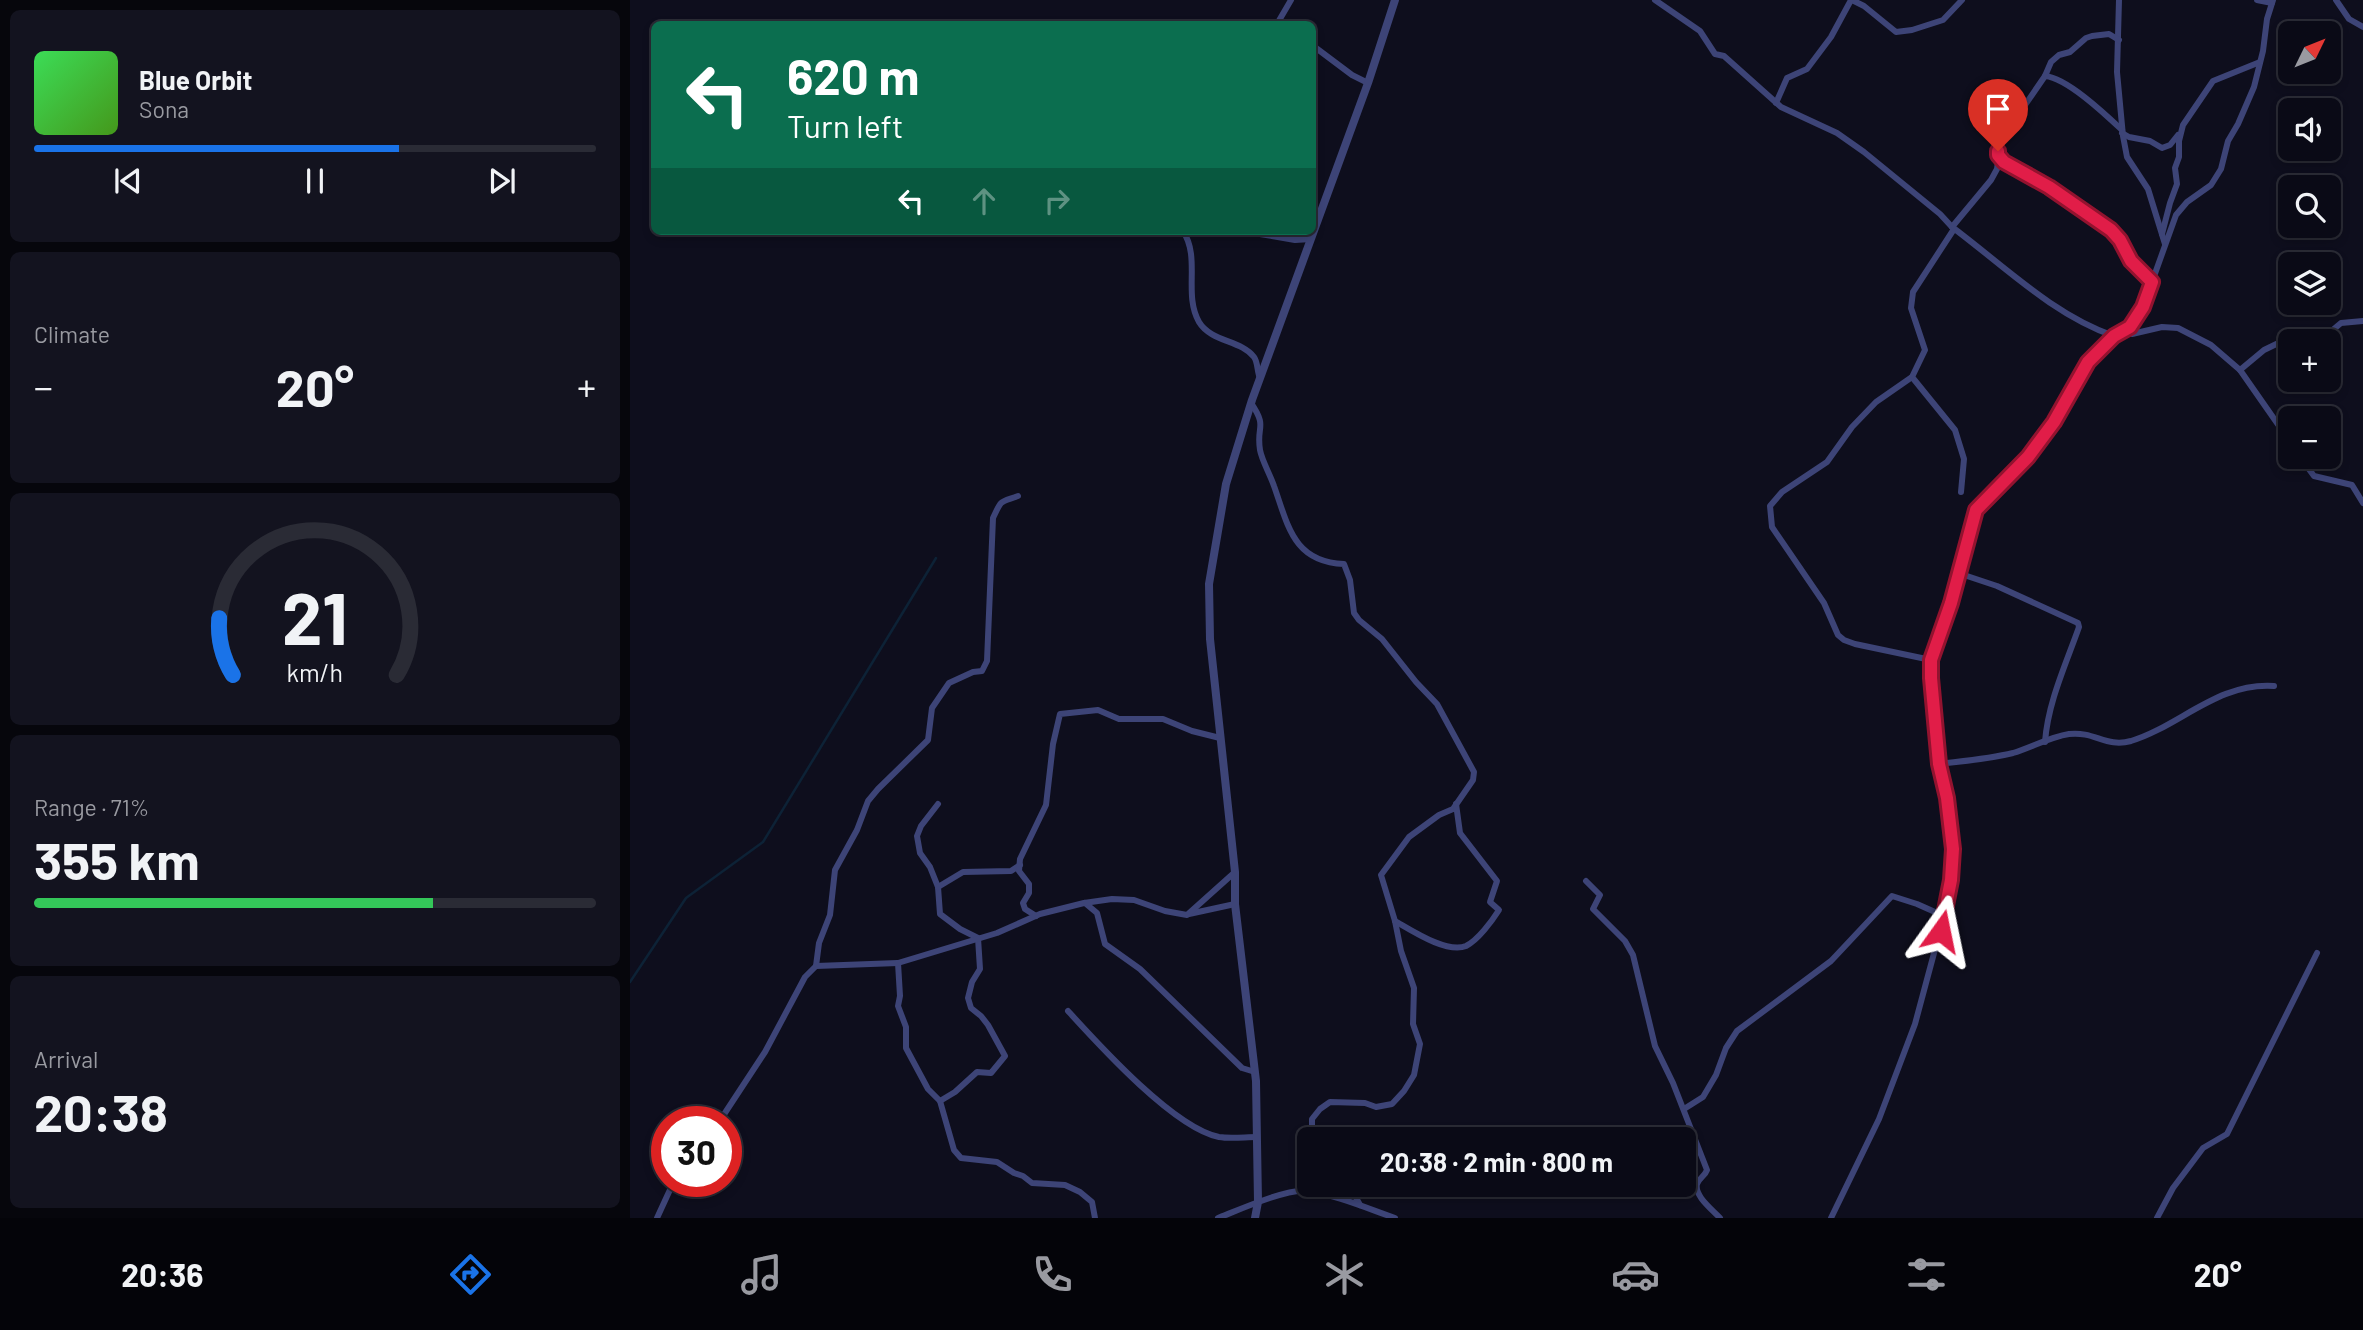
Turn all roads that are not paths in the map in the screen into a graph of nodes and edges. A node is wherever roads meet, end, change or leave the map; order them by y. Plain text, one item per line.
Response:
1 (1292, 0) edge
2 (1395, 0) edge
3 (1655, 0) edge
4 (1852, 0) edge
5 (1962, 0) edge
6 (2119, 0) edge
7 (2257, 0) edge
8 (2336, 0) edge
9 (2273, 1) edge
10 (1281, 21) edge
11 (2363, 27) edge
12 (2119, 40) junction
13 (1316, 48) edge
14 (2260, 62) junction
15 (2045, 76) junction
16 (1368, 83) junction
17 (1776, 103) junction
18 (2122, 131) junction
19 (2180, 133) junction
20 (1998, 155) junction
21 (1316, 225) edge
22 (1953, 228) junction
23 (1184, 235) edge
24 (1266, 235) edge
25 (1312, 235) edge
26 (2162, 235) junction
27 (1311, 239) junction
28 (2166, 247) junction
29 (2152, 282) junction
30 (2363, 321) edge
31 (2126, 329) junction
32 (2114, 336) junction
33 (2240, 370) junction
34 (1912, 377) junction
35 (1260, 378) junction
36 (1251, 403) junction
37 (2278, 424) edge
38 (2309, 469) edge
39 (1961, 492) dead end
40 (1017, 496) dead end
41 (2363, 503) edge
42 (1958, 573) junction
43 (1931, 660) junction
44 (2274, 686) dead end
45 (1220, 738) junction
46 (2045, 742) junction
47 (1939, 764) junction
48 (938, 804) dead end
49 (1456, 804) junction
50 (1020, 865) junction
51 (1235, 873) junction
52 (1586, 881) dead end
53 (938, 887) junction
54 (1085, 903) junction
55 (1235, 904) junction
56 (1187, 915) junction
57 (1035, 916) junction
58 (1944, 916) junction
59 (1395, 921) junction
60 (978, 938) junction
61 (2317, 953) dead end
62 (898, 963) junction
63 (816, 966) junction
64 (1068, 1011) dead end
65 (1255, 1072) junction
66 (940, 1101) junction
67 (730, 1106) edge
68 (1684, 1109) junction
69 (1312, 1127) edge
70 (1257, 1136) junction
71 (667, 1197) edge
72 (1356, 1197) edge
73 (1258, 1202) junction
74 (1360, 1205) junction
75 (657, 1218) edge
76 (1095, 1218) edge
77 (1218, 1218) edge
78 (1255, 1218) edge
79 (1395, 1218) edge
80 (1720, 1218) edge
81 (1831, 1218) edge
82 (2157, 1218) edge

1 - 10 street
2 - 16 street
3 - 17 street
4 - 5 street
4 - 17 street
6 - 12 street
7 - 9 street
8 - 11 street
9 - 14 street
12 - 15 street
12 - 18 street
13 - 16 street
14 - 19 street
14 - 28 street
15 - 18 street
15 - 20 street
16 - 21 street
17 - 22 street
18 - 19 street
18 - 26 street
19 - 26 street
20 - 22 street
20 - 29 street
22 - 32 street
22 - 34 street
23 - 35 street
24 - 27 street
25 - 27 street
26 - 28 street
27 - 35 street
28 - 29 street
29 - 31 street
30 - 33 street
31 - 32 street
31 - 33 street
32 - 42 street
33 - 37 street
34 - 39 street
34 - 43 street
35 - 36 street
36 - 45 street
36 - 49 street
38 - 41 street
40 - 63 street
42 - 43 street
42 - 46 street
43 - 47 street
44 - 46 street
45 - 50 street
45 - 51 street
46 - 47 street
47 - 58 street
48 - 53 street
49 - 59 street
49 - 59 street
50 - 53 street
50 - 57 street
51 - 55 street
51 - 56 street
52 - 68 street
53 - 60 street
54 - 56 street
54 - 57 street
54 - 65 street
55 - 56 street
55 - 65 street
57 - 60 street
58 - 68 street
58 - 81 street
59 - 69 street
60 - 62 street
60 - 66 street
61 - 82 street
62 - 63 street
62 - 66 street
63 - 67 street
64 - 70 street
65 - 70 street
66 - 76 street
68 - 80 street
70 - 73 street
71 - 75 street
72 - 74 street
73 - 74 street
73 - 77 street
73 - 78 street
74 - 79 street

